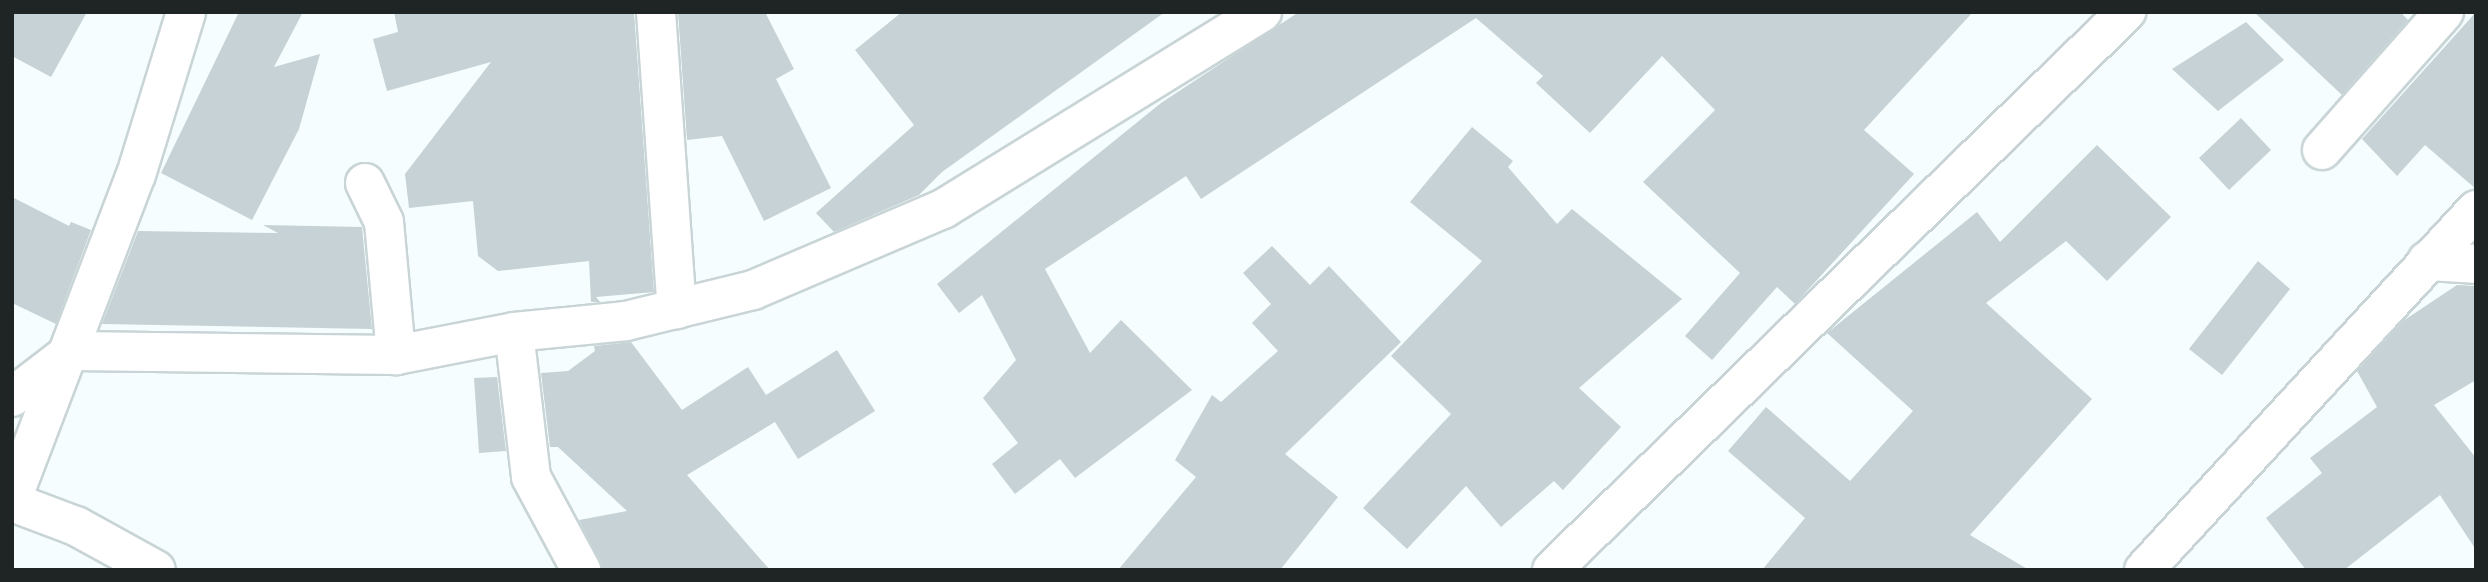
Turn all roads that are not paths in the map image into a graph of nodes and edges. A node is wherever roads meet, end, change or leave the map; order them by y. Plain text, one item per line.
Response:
1 (186, 12) edge
2 (656, 12) edge
3 (1262, 12) edge
4 (2126, 12) edge
5 (2444, 12) edge
6 (2322, 150) dead end
7 (365, 183) dead end
8 (2476, 210) edge
9 (2427, 261) junction
10 (2476, 264) edge
11 (677, 309) junction
12 (514, 332) junction
13 (72, 351) junction
14 (397, 355) junction
15 (12, 397) edge
16 (12, 500) edge
17 (156, 570) edge
18 (581, 570) edge
19 (1552, 570) edge
20 (2144, 570) edge

1 - 13 street
2 - 11 street
3 - 11 street
4 - 19 street
5 - 6 street
7 - 14 street
8 - 9 street
9 - 10 street
9 - 20 street
11 - 12 street
12 - 14 street
12 - 18 street
13 - 14 street
13 - 15 street
13 - 16 street
16 - 17 street

